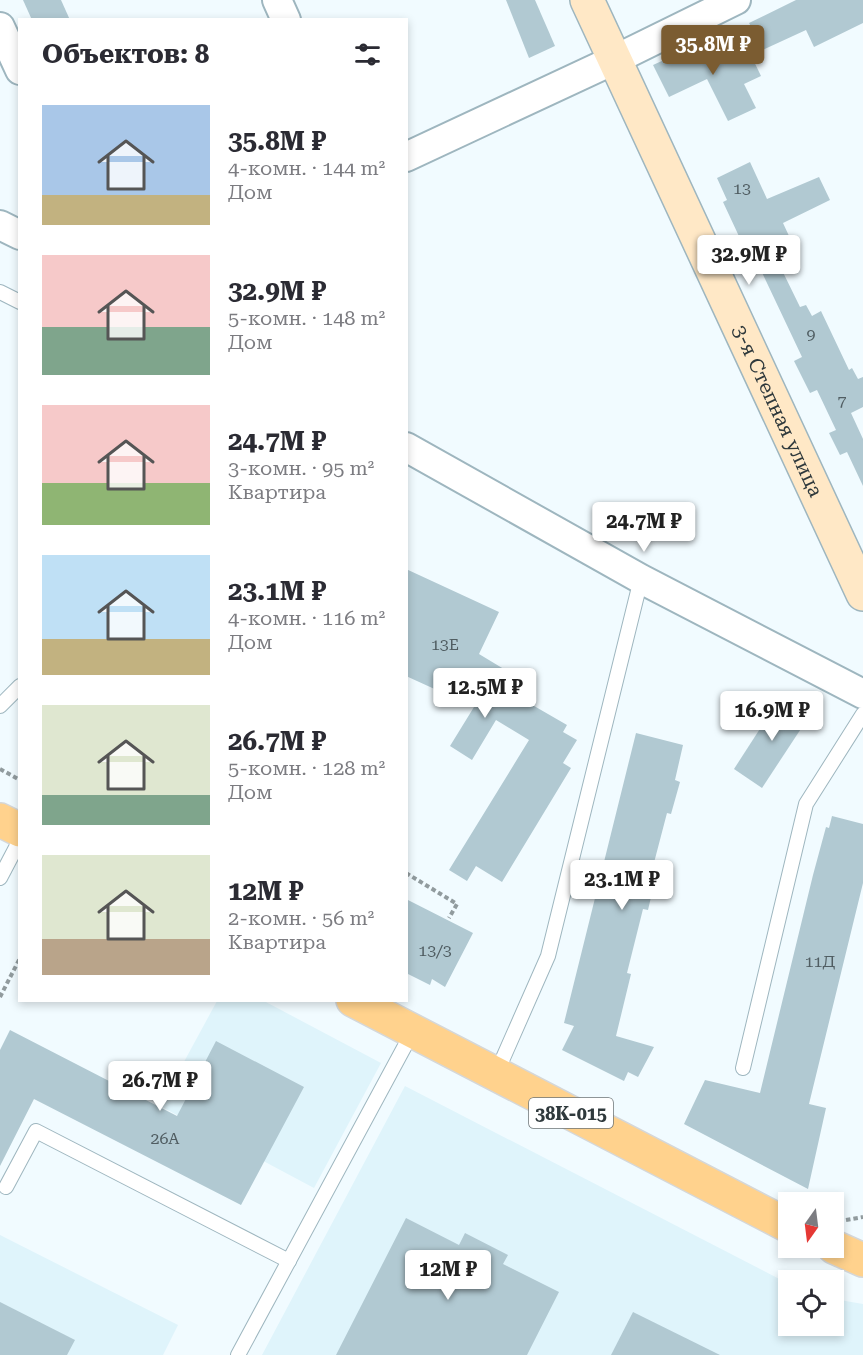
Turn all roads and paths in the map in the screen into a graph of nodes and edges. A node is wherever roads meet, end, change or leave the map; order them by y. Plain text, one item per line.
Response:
1 (277, 0) edge
2 (587, 0) edge
3 (736, 0) edge
4 (285, 18) edge
5 (0, 27) edge
6 (616, 59) junction
7 (18, 66) edge
8 (408, 156) edge
9 (0, 225) edge
10 (18, 234) edge
11 (0, 292) edge
12 (18, 301) edge
13 (408, 448) edge
14 (641, 579) junction
15 (863, 594) edge
16 (18, 688) edge
17 (863, 694) edge
18 (0, 706) edge
19 (863, 714) edge
20 (0, 769) edge
21 (18, 779) edge
22 (0, 820) edge
23 (18, 829) edge
24 (18, 844) edge
25 (408, 874) edge
26 (0, 878) edge
27 (449, 918) dead end
28 (18, 962) edge
29 (0, 997) edge
30 (357, 1002) edge
31 (413, 1031) junction
32 (744, 1068) dead end
33 (496, 1074) junction
34 (6, 1187) dead end
35 (778, 1220) edge
36 (844, 1251) edge
37 (863, 1260) edge
38 (289, 1261) junction
39 (238, 1355) edge

1 - 4 street
2 - 6 street, 3-я Степная улица
3 - 6 street
5 - 7 street
6 - 8 street
6 - 15 street, 3-я Степная улица
9 - 10 street
11 - 12 lane
13 - 14 street
14 - 17 street
14 - 33 lane
16 - 18 lane
19 - 32 lane
20 - 21 path
22 - 23 main road
24 - 26 lane
25 - 27 path
28 - 29 path
30 - 31 main road, 38К-015
31 - 33 main road, 38К-015
31 - 38 lane
33 - 35 main road, 38К-015
34 - 38 lane
36 - 37 main road
38 - 39 lane

